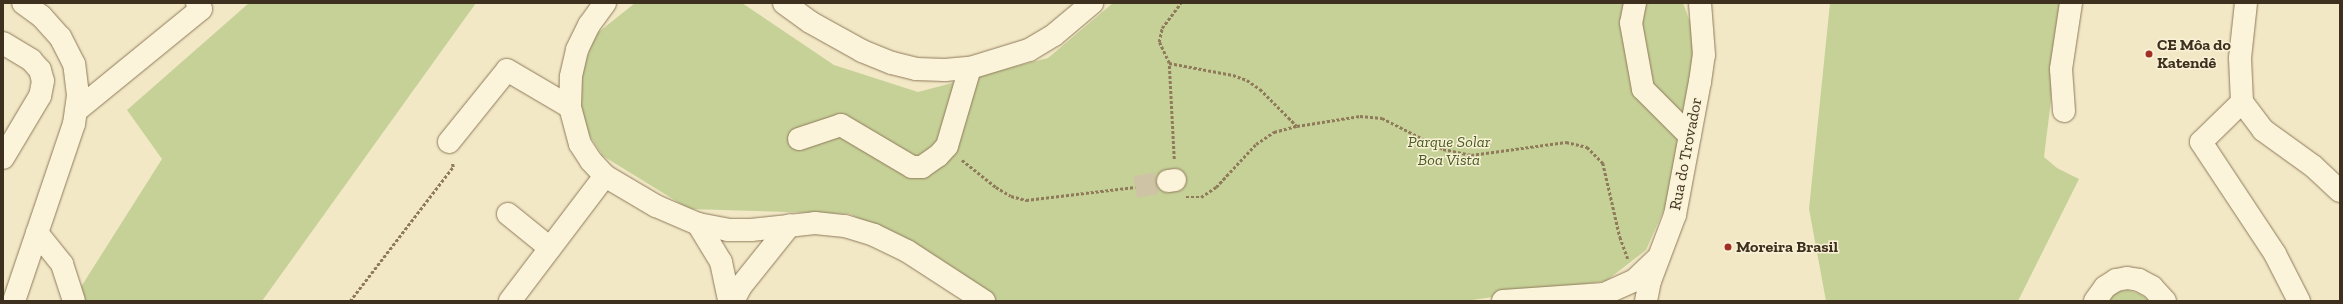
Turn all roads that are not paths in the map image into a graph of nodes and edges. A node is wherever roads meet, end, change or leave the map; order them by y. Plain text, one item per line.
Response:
1 (22, 3) edge
2 (197, 3) edge
3 (605, 3) edge
4 (784, 3) edge
5 (1092, 3) edge
6 (1635, 3) edge
7 (1700, 3) edge
8 (2071, 3) edge
9 (2246, 3) edge
10 (6, 50) edge
11 (970, 68) junction
12 (2242, 102) junction
13 (570, 107) junction
14 (76, 111) junction
15 (2064, 111) dead end
16 (1690, 136) junction
17 (799, 139) dead end
18 (450, 142) road end
19 (3, 158) edge
20 (606, 176) junction
21 (2340, 191) edge
22 (508, 214) dead end
23 (698, 224) junction
24 (790, 225) junction
25 (37, 234) junction
26 (550, 248) junction
27 (1661, 254) junction
28 (1586, 299) edge
29 (14, 301) edge
30 (74, 301) edge
31 (510, 301) edge
32 (729, 301) edge
33 (733, 301) edge
34 (984, 301) edge
35 (1503, 301) edge
36 (1646, 301) edge
37 (2095, 301) edge
38 (2165, 301) edge
39 (2300, 301) edge

1 - 14 street
2 - 14 street
3 - 13 street
4 - 11 street
5 - 11 street
6 - 16 street
7 - 16 street, Rua do Trovador
8 - 15 street
9 - 12 street
10 - 19 street
11 - 17 street
12 - 21 street
12 - 39 street
13 - 18 street
13 - 20 street
14 - 25 street
16 - 27 street, Rua do Trovador
20 - 23 street
20 - 26 street
22 - 26 street
23 - 24 street
23 - 32 street
24 - 33 street
24 - 34 street
25 - 29 street
25 - 30 street
26 - 31 street
27 - 28 street
27 - 36 street, Rua do Trovador
28 - 35 street
37 - 38 street

